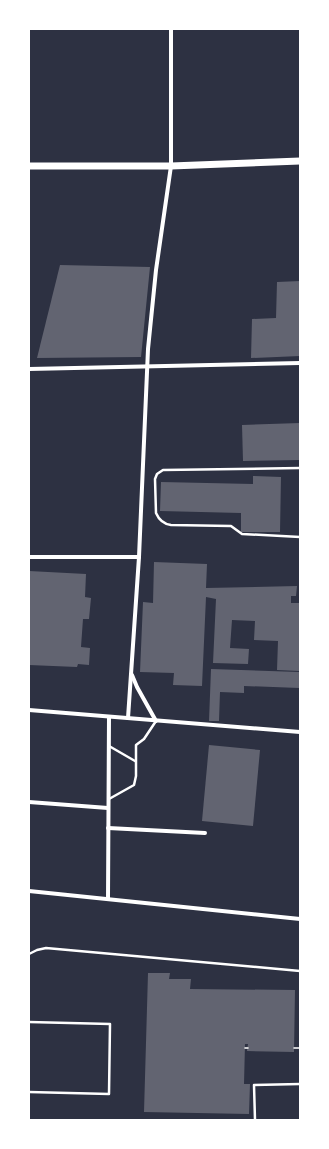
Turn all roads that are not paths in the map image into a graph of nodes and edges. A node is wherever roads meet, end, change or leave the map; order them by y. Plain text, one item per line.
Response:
1 (171, 29) edge
2 (300, 161) edge
3 (29, 166) edge
4 (170, 166) junction
5 (300, 363) edge
6 (147, 367) junction
7 (29, 369) edge
8 (300, 468) edge
9 (300, 537) edge
10 (29, 557) edge
11 (139, 557) junction
12 (132, 672) junction
13 (29, 710) edge
14 (109, 717) junction
15 (128, 718) junction
16 (156, 721) junction
17 (300, 732) edge
18 (109, 746) junction
19 (136, 761) junction
20 (109, 799) junction
21 (29, 802) edge
22 (108, 808) junction
23 (108, 828) junction
24 (205, 833) dead end
25 (29, 891) edge
26 (108, 899) junction
27 (300, 919) edge
28 (29, 954) edge
29 (300, 972) edge
30 (29, 1022) edge
31 (300, 1084) edge
32 (29, 1092) edge
33 (255, 1120) edge

1 - 4 street
2 - 4 main road
3 - 4 main road
4 - 6 street
5 - 6 street
6 - 7 street
6 - 11 street
8 - 9 lane
10 - 11 street
11 - 12 street
12 - 15 street
12 - 16 street
13 - 14 street
14 - 15 street
14 - 18 street
15 - 16 street
16 - 17 street
16 - 19 lane
18 - 19 lane
18 - 20 street
19 - 20 lane
20 - 22 street
21 - 22 street
22 - 23 street
23 - 24 street
23 - 26 street
25 - 26 street
26 - 27 street
28 - 29 lane
30 - 32 lane
31 - 33 lane

